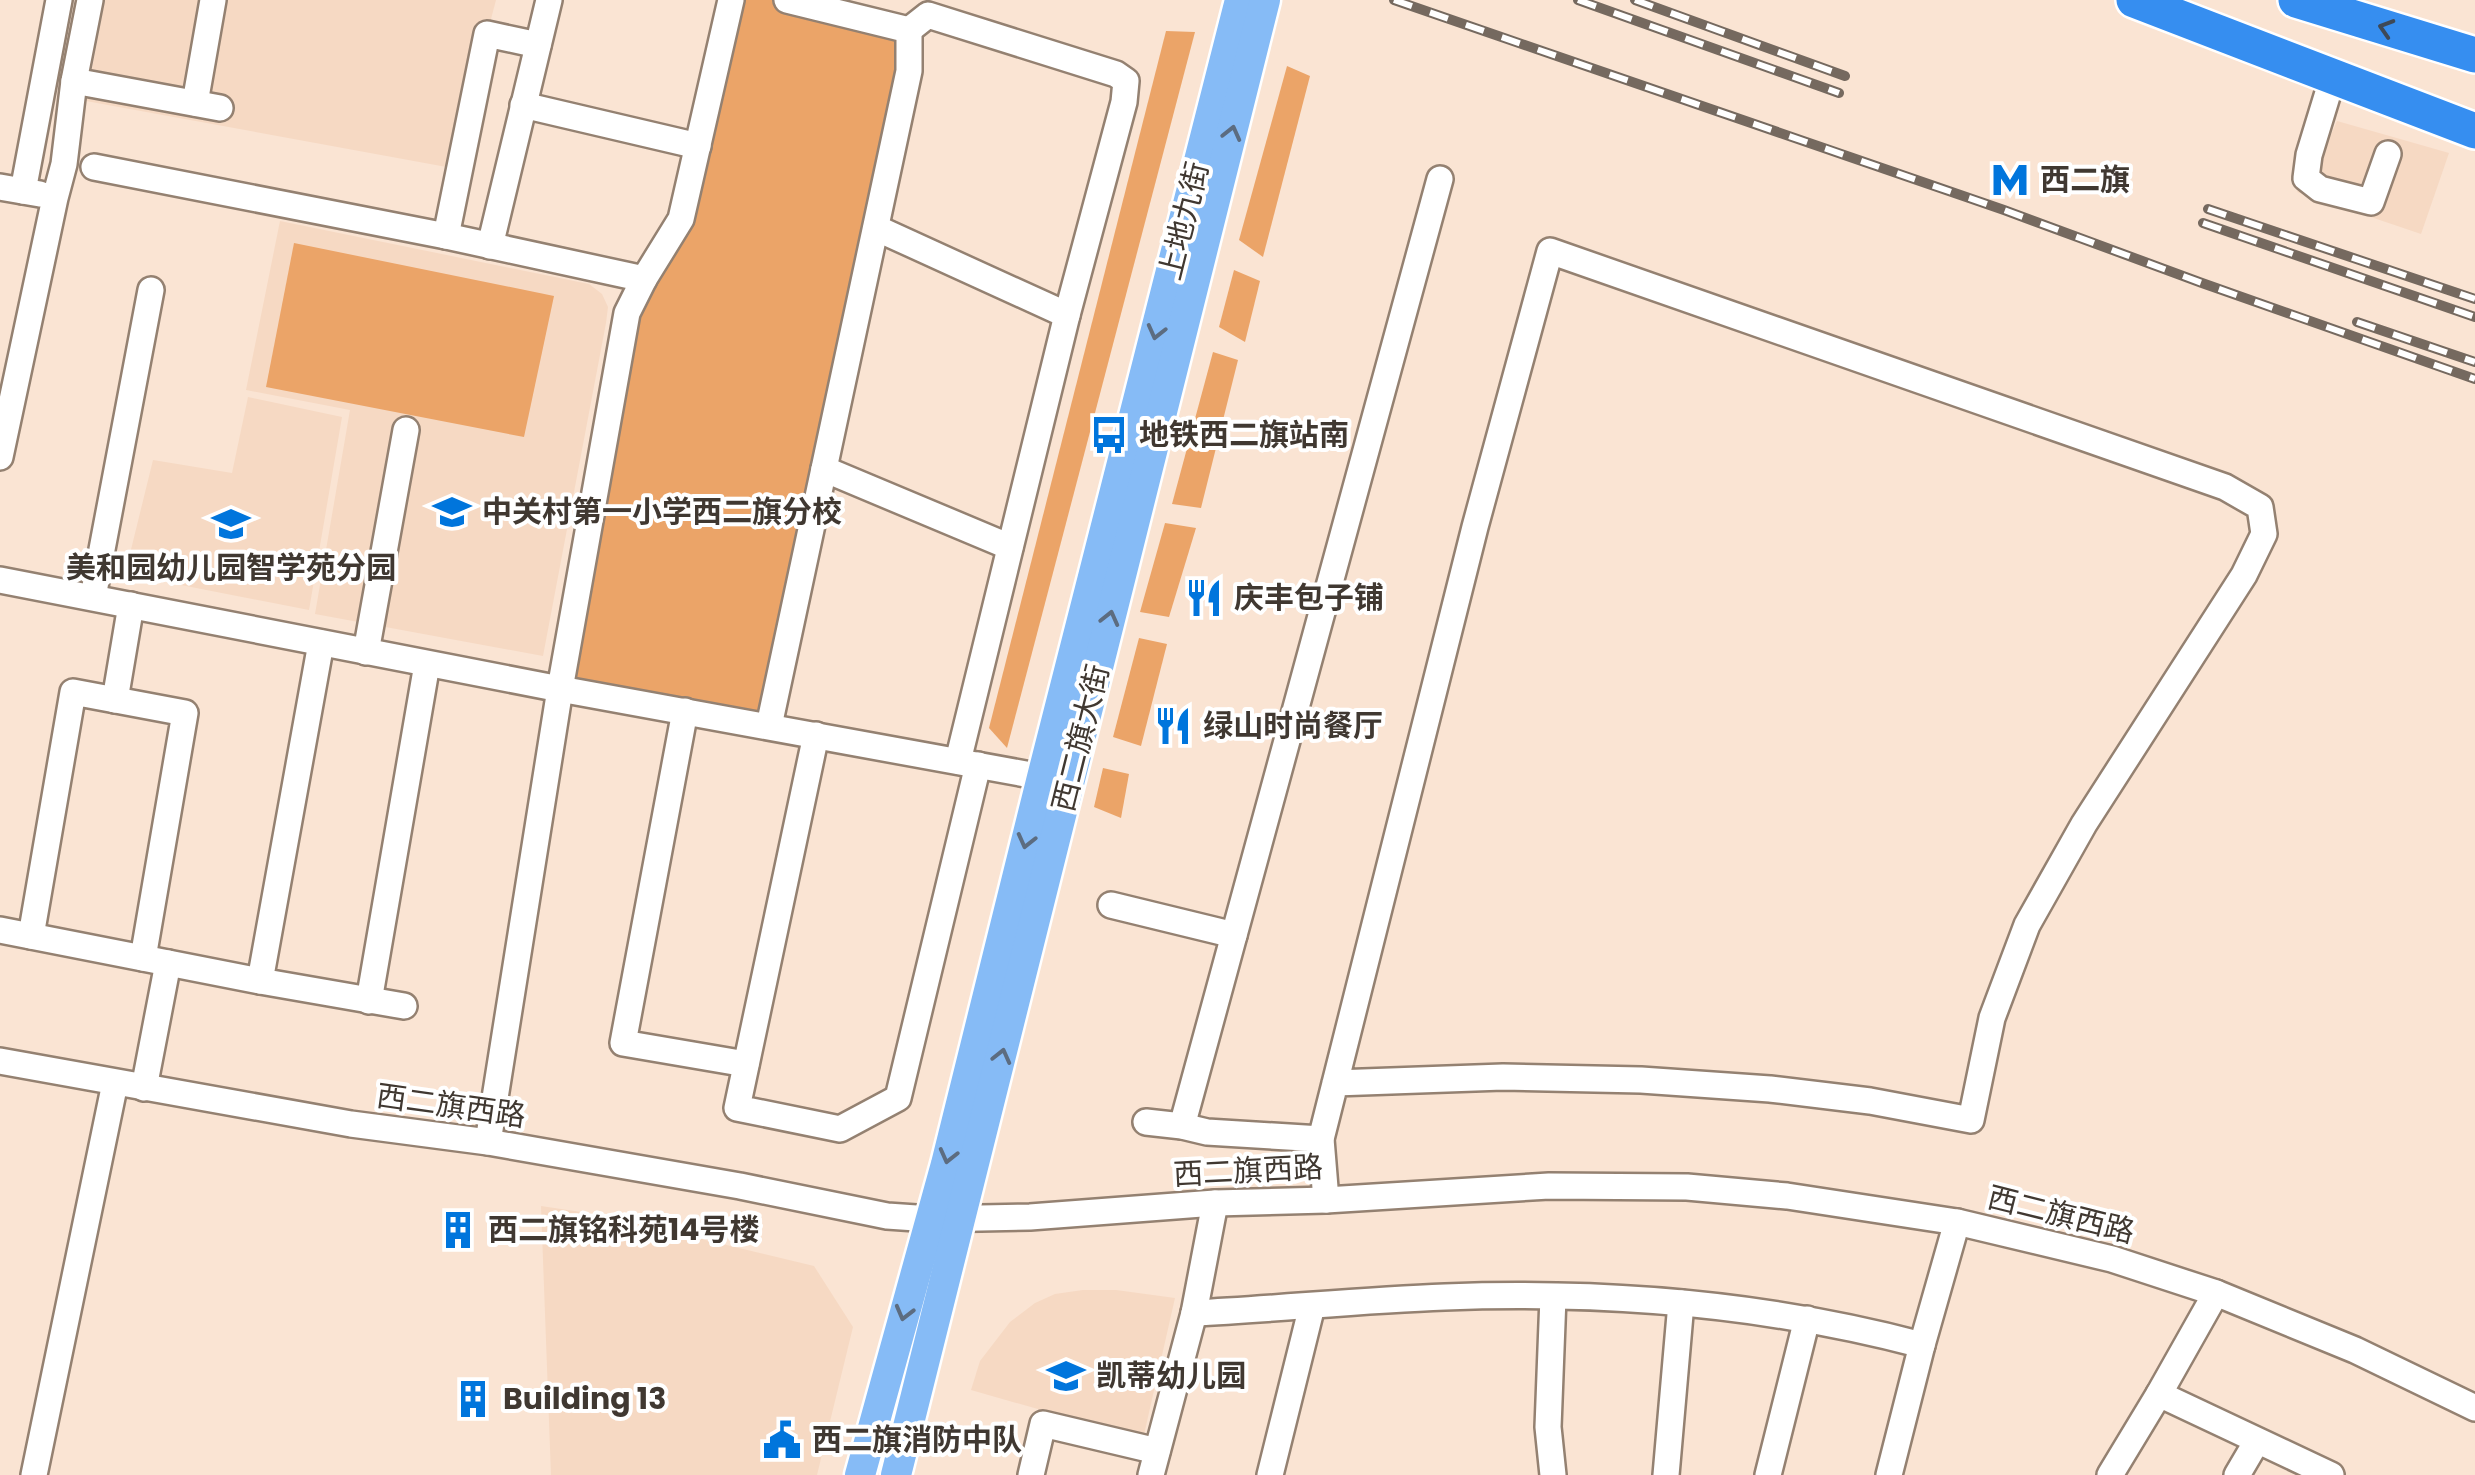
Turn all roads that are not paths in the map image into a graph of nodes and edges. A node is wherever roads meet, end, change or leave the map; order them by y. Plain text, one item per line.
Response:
1 (59, 0) edge
2 (90, 0) edge
3 (213, 0) edge
4 (549, 0) edge
5 (731, 0) edge
6 (787, 0) edge
7 (1240, 0) edge
8 (1265, 0) edge
9 (2135, 0) edge
10 (2296, 0) edge
11 (910, 30) junction
12 (538, 45) junction
13 (2475, 55) edge
14 (74, 81) junction
15 (2331, 83) dead end
16 (523, 105) junction
17 (2475, 106) edge
18 (2475, 131) edge
19 (698, 146) junction
20 (2388, 154) dead end
21 (94, 167) dead end
22 (1440, 180) dead end
23 (12, 189) edge
24 (54, 198) junction
25 (876, 228) junction
26 (446, 236) junction
27 (490, 246) junction
28 (644, 279) junction
29 (151, 290) dead end
30 (1067, 314) junction
31 (3, 417) edge
32 (406, 430) dead end
33 (1129, 441) joint
34 (0, 456) edge
35 (824, 469) junction
36 (1010, 548) junction
37 (0, 580) edge
38 (93, 597) junction
39 (130, 605) junction
40 (321, 643) junction
41 (366, 652) junction
42 (427, 664) junction
43 (560, 689) junction
44 (115, 700) junction
45 (686, 711) junction
46 (769, 726) junction
47 (816, 735) junction
48 (968, 763) junction
49 (1042, 776) junction
50 (1111, 905) dead end
51 (0, 930) edge
52 (1234, 935) junction
53 (30, 936) junction
54 (156, 960) junction
55 (260, 981) junction
56 (370, 1001) junction
57 (404, 1006) dead end
58 (0, 1061) edge
59 (746, 1064) junction
60 (115, 1083) junction
61 (1336, 1083) junction
62 (144, 1088) junction
63 (1146, 1122) dead end
64 (1182, 1126) junction
65 (1321, 1140) junction
66 (488, 1142) junction
67 (1326, 1200) junction
68 (1215, 1203) junction
69 (946, 1218) junction
70 (1958, 1222) junction
71 (2216, 1293) junction
72 (1553, 1297) junction
73 (1681, 1303) junction
74 (1312, 1306) junction
75 (1194, 1313) junction
76 (1807, 1320) junction
77 (1922, 1344) junction
78 (2159, 1394) junction
79 (2475, 1408) edge
80 (2257, 1441) junction
81 (1154, 1463) edge
82 (34, 1475) edge
83 (860, 1475) edge
84 (896, 1475) edge
85 (1031, 1475) edge
86 (1270, 1475) edge
87 (1552, 1475) edge
88 (1666, 1475) edge
89 (1768, 1475) edge
90 (1889, 1475) edge
91 (2110, 1475) edge
92 (2237, 1475) edge
93 (2331, 1475) edge

1 - 23 street
2 - 14 street
3 - 14 street
4 - 12 street
5 - 19 street
6 - 11 street
7 -> 33 main road, 上地九街
69 -> 8 main road, 西二旗大街
9 - 17 highway
9 - 18 highway
13 -> 10 highway
11 - 25 street
11 - 30 street
12 - 16 street
12 - 26 street
14 - 24 street
15 - 20 street
16 - 19 street
16 - 27 street
19 - 28 street
21 - 26 street
22 - 52 street
23 - 24 street
24 - 31 street
25 - 30 street
25 - 35 street
26 - 27 street
27 - 28 street
28 - 43 street
29 - 38 street
30 - 36 street
31 - 34 street
32 - 41 street
33 - 49 main road, 西二旗大街
35 - 36 street
35 - 46 street
36 - 48 street
37 - 38 street
38 - 39 street
39 - 40 street
39 - 44 street
40 - 41 street
40 - 55 street
41 - 42 street
42 - 43 street
42 - 56 street
43 - 45 street
43 - 66 street
44 - 53 street
44 - 54 street
45 - 46 street
45 - 59 street
46 - 47 street
47 - 48 street
47 - 59 street
48 - 49 street
48 - 59 street
49 -> 69 main road, 西二旗大街
50 - 52 street
51 - 53 street
52 - 64 street
53 - 54 street
54 - 55 street
54 - 62 street
55 - 56 street
56 - 57 street
58 - 60 street, 西二旗西路
60 - 62 street, 西二旗西路
60 - 82 street
61 - 61 street
61 - 65 street
62 - 66 street, 西二旗西路
63 - 64 street
64 - 65 street
65 - 67 street
66 - 69 street, 西二旗西路
67 - 68 street, 西二旗西路
67 - 70 street, 西二旗西路
68 - 69 street, 西二旗西路
68 - 75 street
69 -> 83 main road, 西二旗大街
69 - 84 main road, 西二旗大街
70 - 71 street, 西二旗西路
70 - 77 street
71 - 78 street
71 - 79 street, 西二旗西路
72 - 73 street
72 - 74 street
72 - 87 street
73 - 76 street
73 - 88 street
74 - 75 street
74 - 86 street
75 - 81 street
76 - 77 street
76 - 89 street
77 - 90 street
78 - 80 street
78 - 91 street
80 - 92 street
80 - 93 street
81 - 85 street

